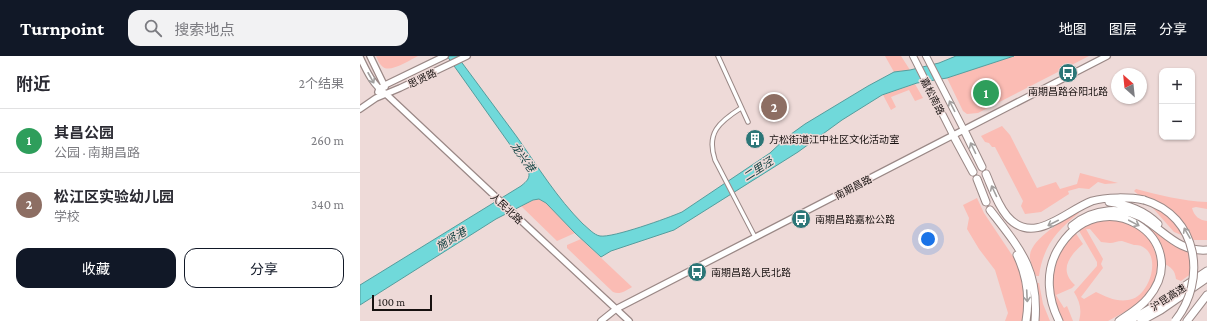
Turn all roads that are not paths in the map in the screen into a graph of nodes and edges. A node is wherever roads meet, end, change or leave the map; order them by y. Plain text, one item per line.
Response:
1 (370, 56) edge
2 (445, 56) edge
3 (718, 56) edge
4 (913, 56) edge
5 (1107, 56) edge
6 (360, 57) edge
7 (464, 57) edge
8 (927, 58) edge
9 (385, 85) junction
10 (379, 89) junction
11 (386, 94) junction
12 (376, 98) junction
13 (741, 108) junction
14 (360, 109) edge
15 (748, 122) dead end
16 (964, 130) junction
17 (953, 135) junction
18 (982, 167) dead end
19 (973, 172) dead end
20 (986, 174) dead end
21 (977, 179) dead end
22 (986, 202) dead end
23 (1087, 204) junction
24 (755, 237) junction
25 (1169, 238) junction
26 (1207, 250) edge
27 (1207, 271) edge
28 (1207, 278) edge
29 (1207, 295) edge
30 (616, 309) junction
31 (601, 321) edge
32 (629, 321) edge
33 (1026, 321) edge
34 (1035, 321) edge
35 (1054, 321) edge
36 (1059, 321) edge
37 (1119, 321) edge
38 (1128, 321) edge
39 (1142, 321) edge
40 (1175, 321) edge
41 (1187, 321) edge

1 - 9 main road
2 - 9 main road, 思贤路
3 - 13 street
4 - 17 main road, 嘉松南路
5 - 16 main road, 南期昌路
6 -> 10 main road, 人民北路
7 - 11 main road, 思贤路
16 -> 8 main road, 嘉松南路
9 - 10 main road, 思贤路
9 - 11 main road
10 - 11 main road, 人民北路
10 - 12 main road
11 - 12 main road, 思贤路
11 - 30 main road, 人民北路
12 - 14 main road, 思贤路
13 - 15 street
13 - 24 street
16 - 17 main road, 南期昌路
18 -> 16 highway
17 - 19 highway
17 - 24 main road, 南期昌路
23 -> 20 highway
21 - 22 highway
23 - 25 highway
40 -> 23 highway, bridge
24 - 30 main road, 南期昌路
25 - 26 highway
25 - 35 highway
27 - 38 highway, 沪昆高速
28 - 39 highway, 沪昆高速
29 - 41 highway
30 - 31 main road, 南期昌路
30 - 32 main road, 人民北路
34 -> 33 highway
36 -> 37 highway

